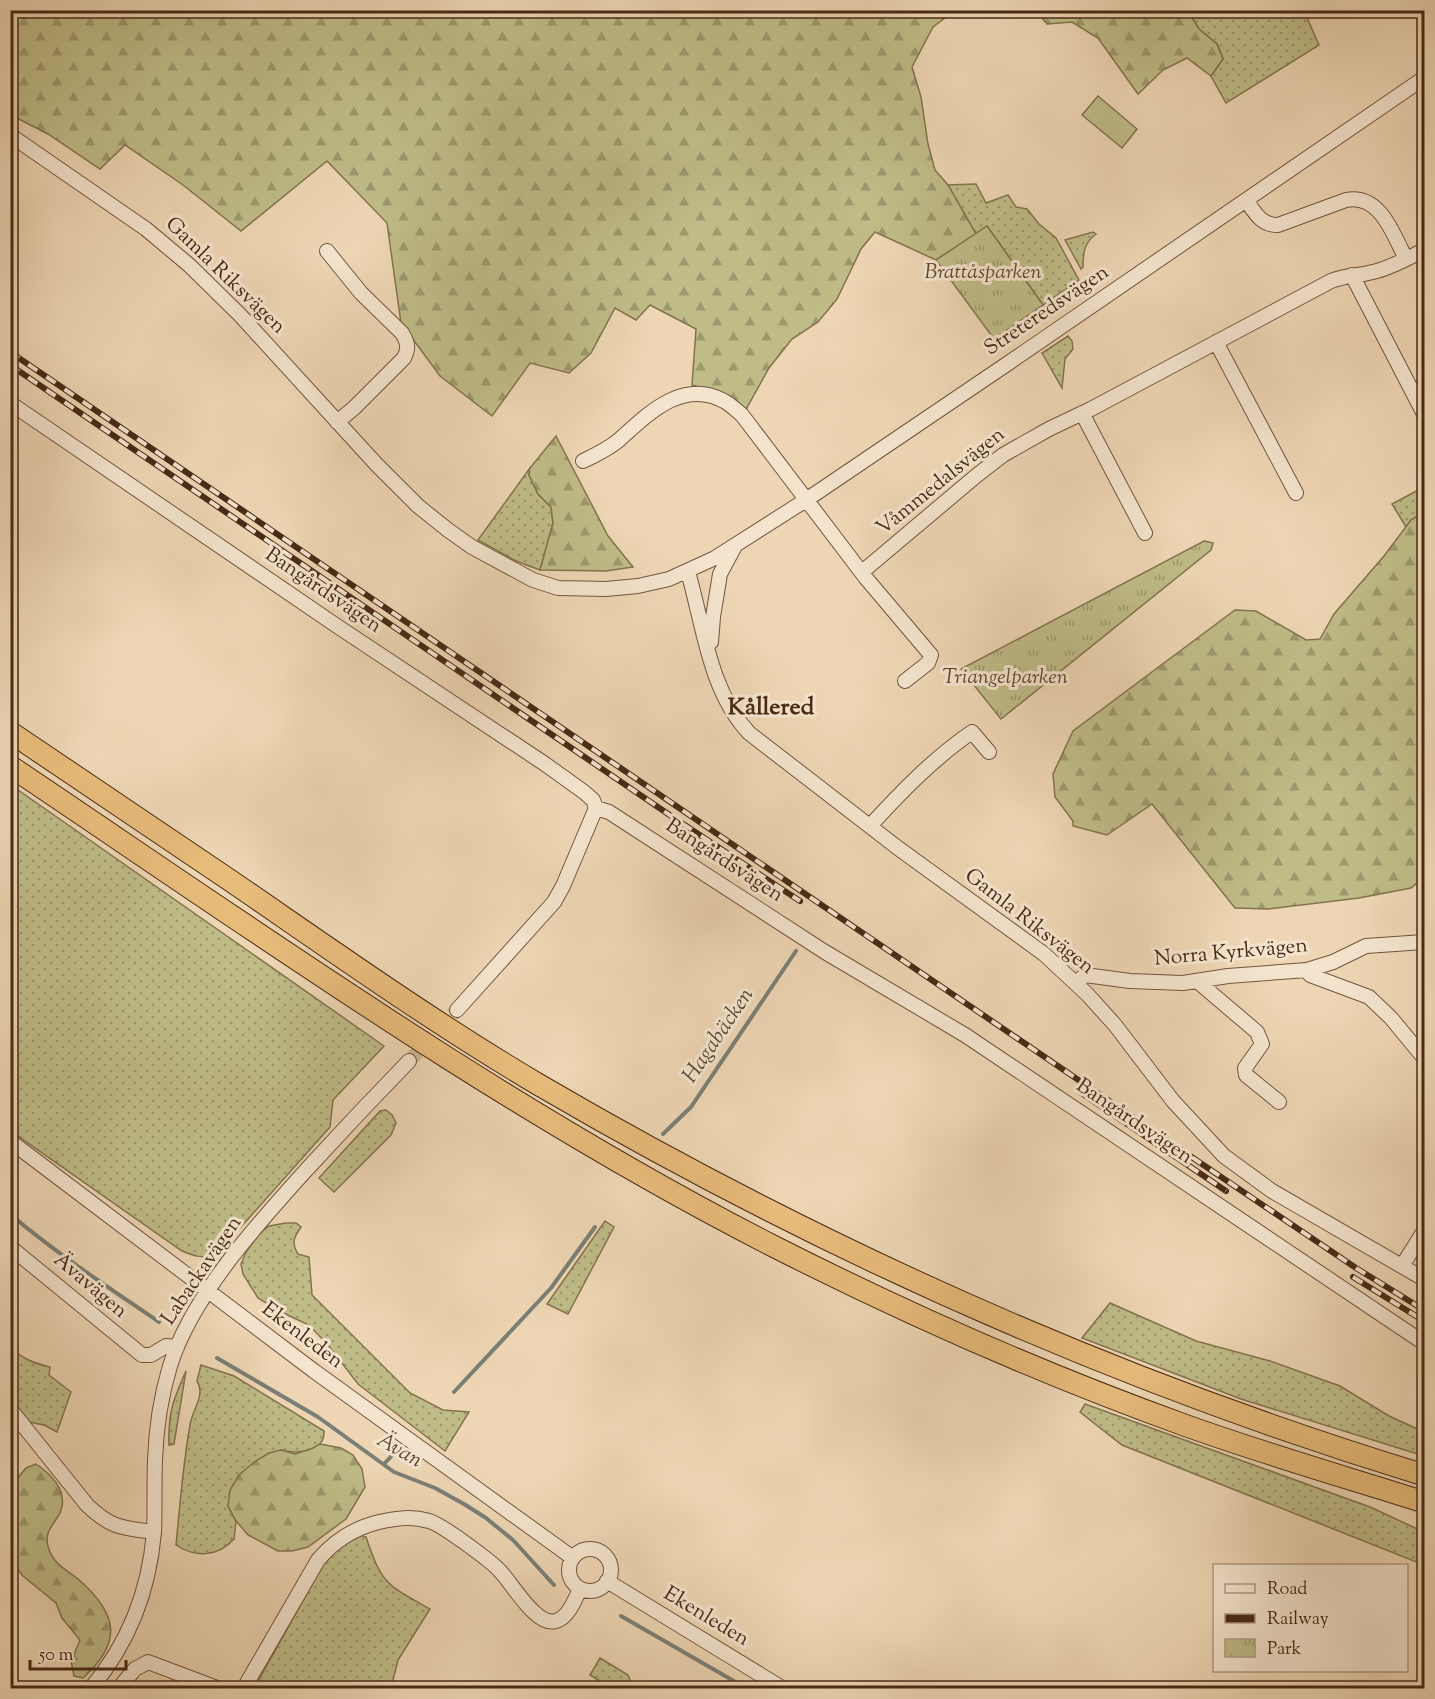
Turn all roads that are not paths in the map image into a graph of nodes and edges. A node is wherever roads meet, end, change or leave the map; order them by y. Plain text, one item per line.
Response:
1 (1425, 78) edge
2 (10, 135) edge
3 (1246, 200) junction
4 (1425, 250) edge
5 (327, 251) dead end
6 (1406, 259) junction
7 (1352, 275) junction
8 (1216, 342) junction
9 (10, 404) edge
10 (1082, 413) junction
11 (1425, 414) edge
12 (337, 422) junction
13 (583, 461) dead end
14 (1296, 493) dead end
15 (806, 500) junction
16 (1145, 532) dead end
17 (736, 544) junction
18 (688, 572) junction
19 (862, 572) junction
20 (709, 650) junction
21 (905, 681) dead end
22 (10, 732) edge
23 (989, 752) dead end
24 (10, 766) edge
25 (596, 808) junction
26 (870, 826) junction
27 (1425, 942) edge
28 (1307, 970) junction
29 (1197, 981) junction
30 (1076, 983) junction
31 (456, 1010) tunnel mouth
32 (1425, 1058) edge
33 (409, 1061) tunnel mouth
34 (1279, 1102) dead end
35 (10, 1141) edge
36 (1425, 1231) edge
37 (10, 1247) edge
38 (1402, 1266) junction
39 (1425, 1279) edge
40 (208, 1292) junction
41 (1425, 1343) edge
42 (177, 1347) junction
43 (10, 1409) edge
44 (1318, 1469) junction
45 (1425, 1475) edge
46 (1425, 1502) edge
47 (1425, 1516) edge
48 (154, 1532) junction
49 (573, 1558) junction
50 (607, 1581) junction
51 (580, 1589) junction
52 (91, 1689) edge
53 (118, 1689) edge
54 (217, 1689) edge
55 (244, 1689) edge
56 (782, 1689) edge

1 - 3 street, Streteredsvägen
2 - 12 street, Gamla Riksvägen
3 - 6 street
3 - 15 street, Streteredsvägen
4 - 6 street, Våmmedalsvägen
5 - 12 street
6 - 7 street, Våmmedalsvägen
7 - 8 street, Våmmedalsvägen
7 - 11 street
8 - 10 street, Våmmedalsvägen
8 - 14 street
9 - 25 street, Bangårdsvägen
10 - 16 street
10 - 19 street, Våmmedalsvägen
12 - 18 street, Gamla Riksvägen
13 - 15 street
15 - 17 street, Streteredsvägen
15 - 19 street
17 - 18 street, Streteredsvägen
17 - 20 street, Gamla Riksvägen
18 - 20 street, Gamla Riksvägen
19 - 21 street
20 - 26 street, Gamla Riksvägen
22 - 45 highway
23 - 26 street
24 - 44 highway
25 - 31 street
25 - 41 street, Bangårdsvägen
26 - 30 street, Gamla Riksvägen
27 - 28 street, Norra Kyrkvägen
28 - 29 street, Norra Kyrkvägen
28 - 32 street
29 - 30 street, Norra Kyrkvägen
29 - 34 street
30 - 38 street, Gamla Riksvägen
33 - 40 street, Labackavägen
35 - 40 street, Ekenleden
36 - 38 street
37 - 42 street, Ävavägen
38 - 39 street, Gamla Riksvägen
40 - 42 street, Labackavägen
40 - 49 street, Ekenleden
42 - 48 street, Labackavägen
43 - 48 street
44 - 46 highway
44 - 47 highway
48 - 52 street, Labackavägen
49 - 50 street
49 - 51 street
50 - 51 street
50 - 56 street, Ekenleden
51 - 55 street
53 - 54 street

